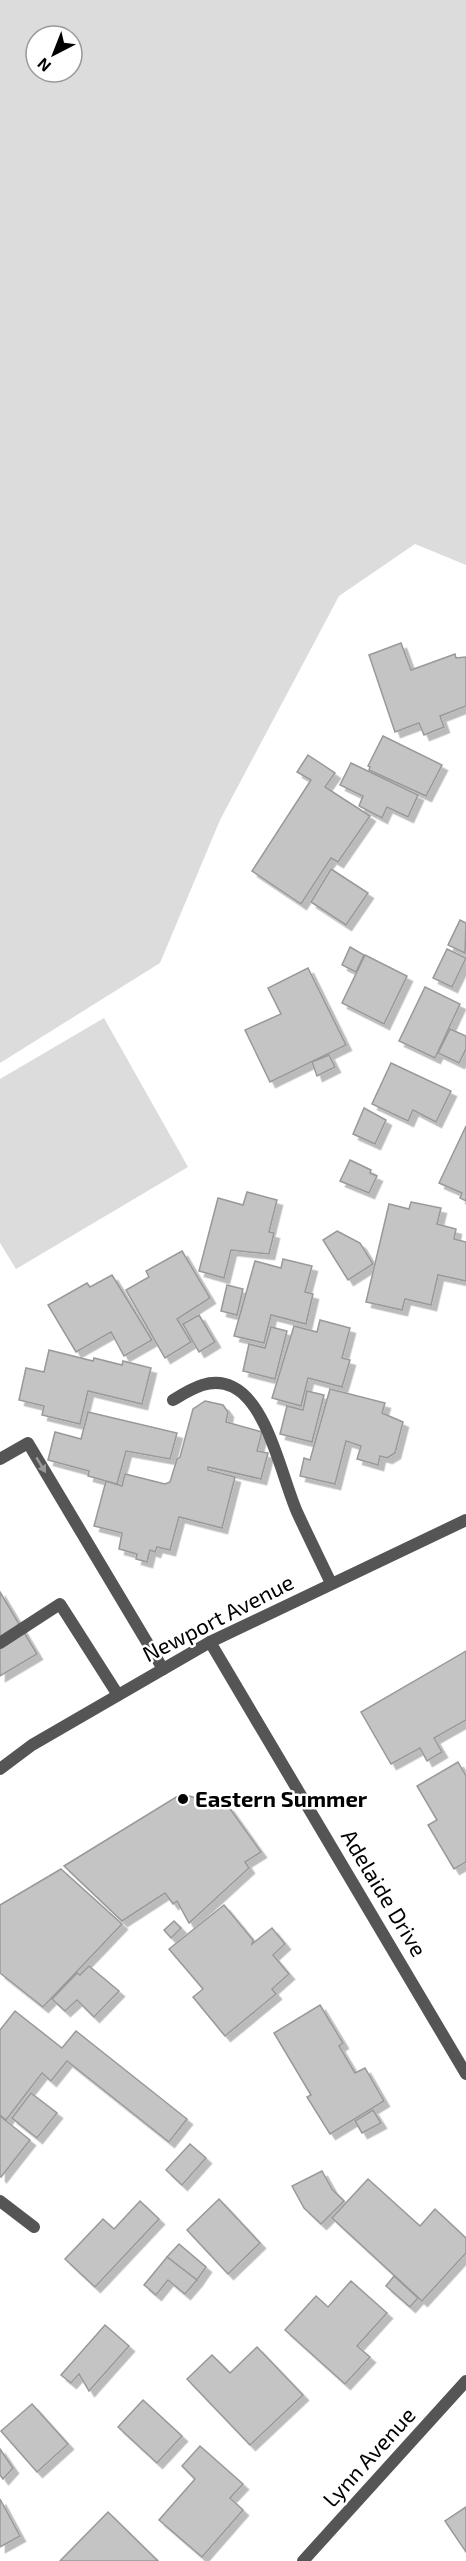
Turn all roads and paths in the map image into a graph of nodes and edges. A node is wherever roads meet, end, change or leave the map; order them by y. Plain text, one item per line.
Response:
1 (173, 1400) dead end
2 (0, 1459) edge
3 (465, 1519) edge
4 (331, 1583) junction
5 (210, 1642) junction
6 (0, 1643) edge
7 (163, 1669) junction
8 (118, 1695) junction
9 (0, 1769) edge
10 (466, 2074) edge
11 (0, 2201) edge
12 (34, 2227) dead end
13 (466, 2381) edge
14 (303, 2561) edge

1 - 4 street
2 -> 7 street
3 - 4 street, Newport Avenue
4 - 5 street, Newport Avenue
5 - 7 street, Newport Avenue
5 - 10 street, Adelaide Drive
6 - 8 street
7 - 8 street, Newport Avenue
8 - 9 street, Newport Avenue
11 - 12 street
13 - 14 street, Lynn Avenue

